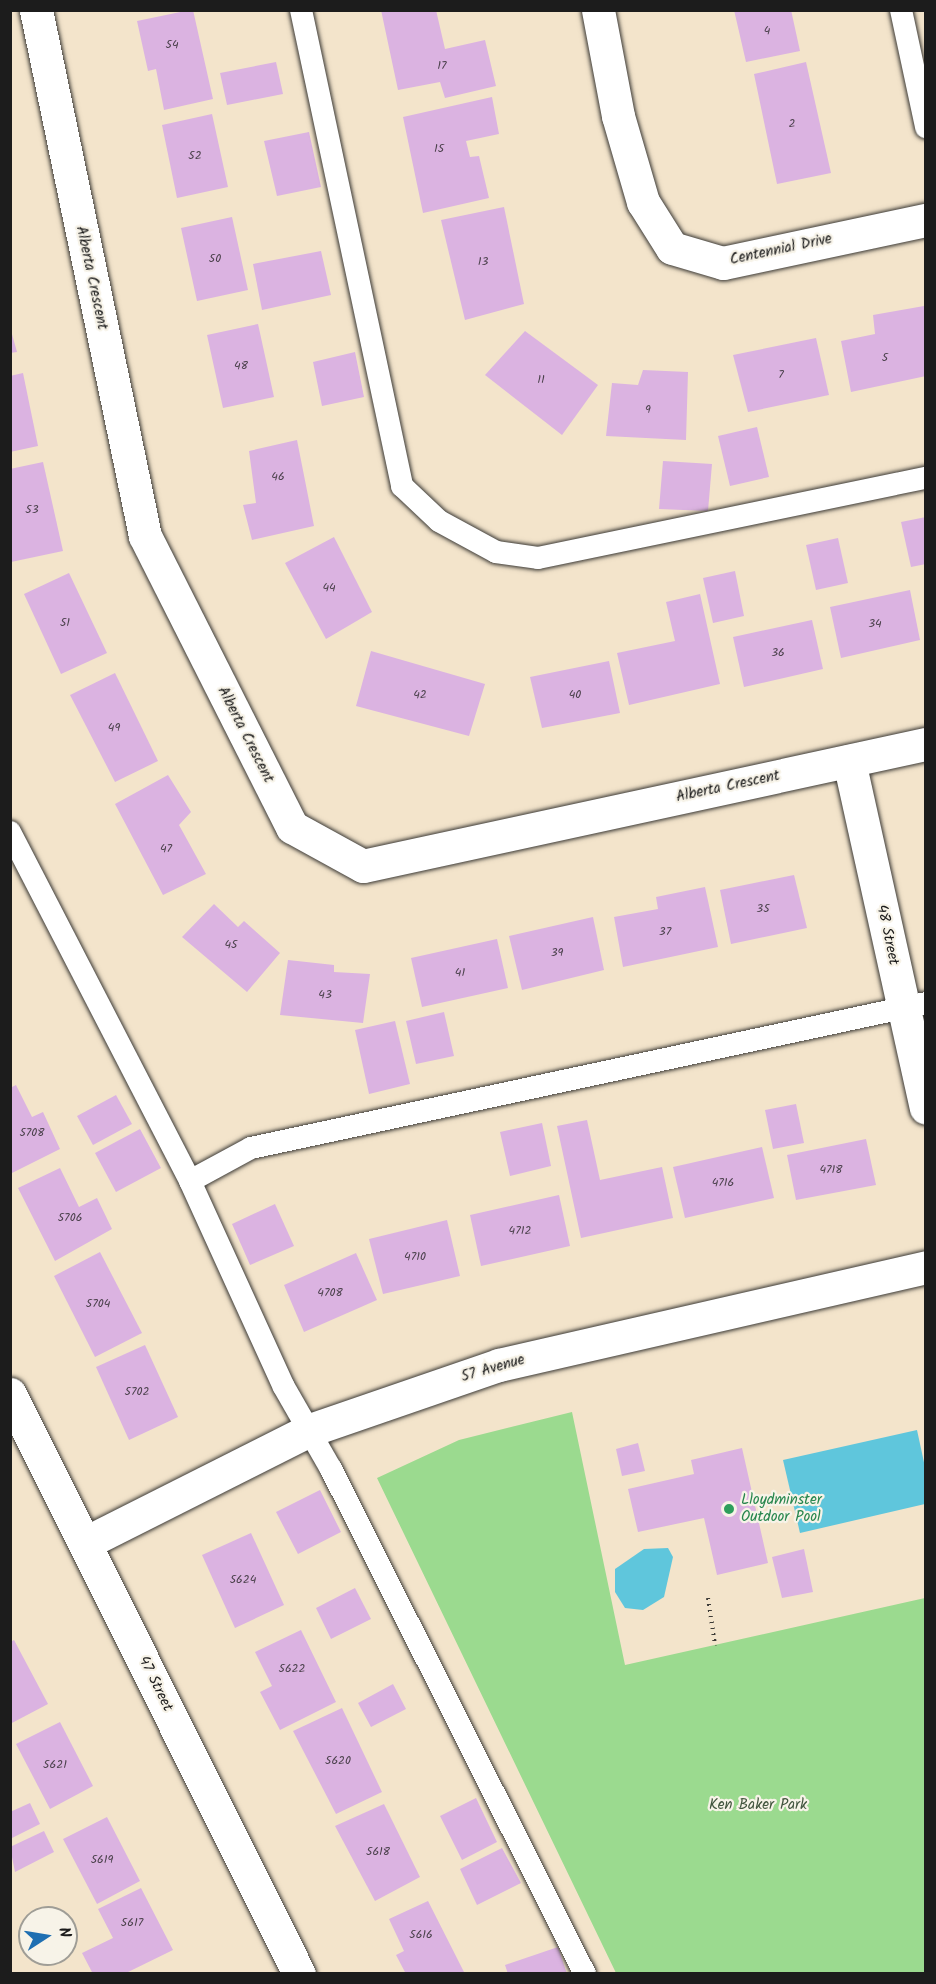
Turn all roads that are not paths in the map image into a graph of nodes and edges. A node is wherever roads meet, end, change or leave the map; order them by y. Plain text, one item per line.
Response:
1 (36, 10) edge
2 (302, 10) edge
3 (598, 10) edge
4 (901, 10) edge
5 (926, 127) edge
6 (926, 220) edge
7 (926, 478) edge
8 (926, 744) edge
9 (849, 761) junction
10 (10, 832) edge
11 (914, 1005) edge
12 (926, 1108) edge
13 (190, 1181) junction
14 (926, 1267) edge
15 (10, 1394) edge
16 (310, 1430) junction
17 (85, 1543) junction
18 (298, 1974) edge
19 (585, 1974) edge

1 - 9 street, Alberta Crescent
2 - 7 lane
3 - 6 street, Centennial Drive
4 - 5 lane
8 - 9 street, Alberta Crescent
9 - 11 street, 48 Street
10 - 13 lane
11 - 12 street, 48 Street
11 - 13 lane
13 - 16 lane
14 - 16 street, 57 Avenue
15 - 17 street, 47 Street
16 - 17 street, 57 Avenue
16 - 19 lane
17 - 18 street, 47 Street

